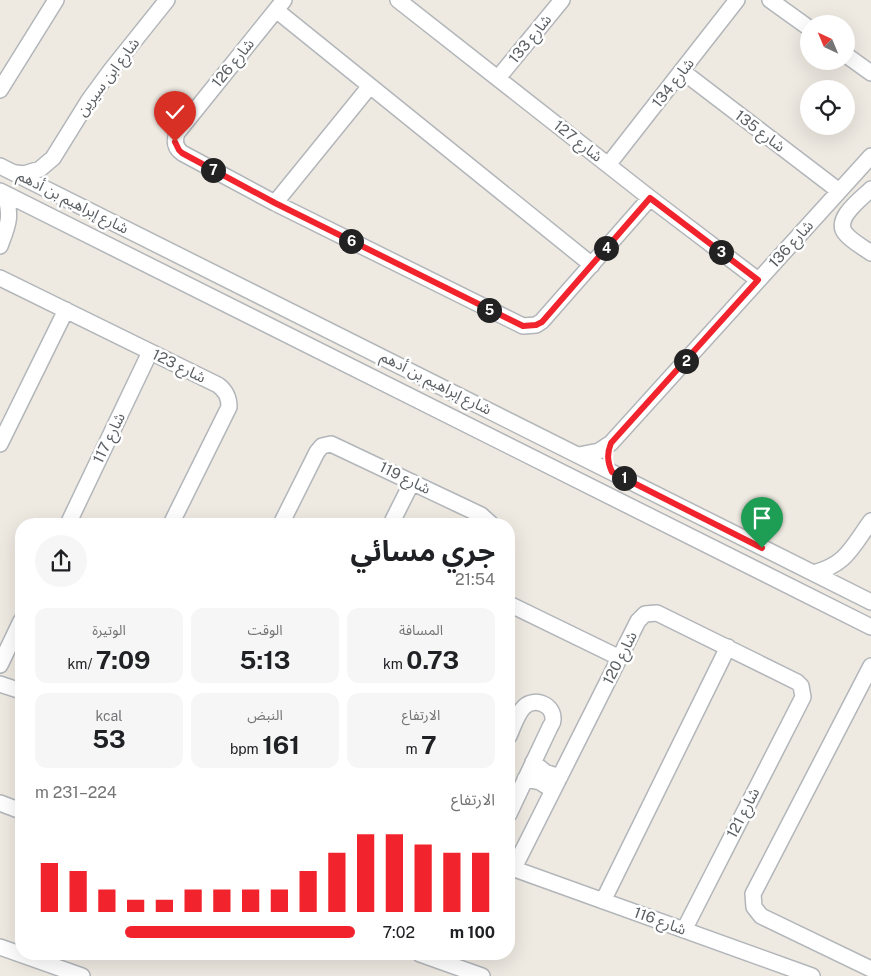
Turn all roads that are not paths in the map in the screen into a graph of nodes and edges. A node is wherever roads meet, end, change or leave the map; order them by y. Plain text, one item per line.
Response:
1 (56, 0) edge
2 (167, 0) edge
3 (398, 0) edge
4 (562, 0) edge
5 (737, 0) edge
6 (770, 0) edge
7 (280, 5) edge
8 (800, 22) edge
9 (855, 61) edge
10 (6, 68) edge
11 (682, 71) junction
12 (871, 73) edge
13 (498, 78) junction
14 (370, 86) junction
15 (0, 90) edge
16 (871, 156) edge
17 (53, 158) junction
18 (608, 165) junction
19 (0, 166) edge
20 (16, 173) junction
21 (871, 189) edge
22 (839, 191) junction
23 (2, 193) edge
24 (57, 194) junction
25 (650, 198) junction
26 (275, 203) junction
27 (40, 211) junction
28 (9, 223) junction
29 (0, 246) edge
30 (871, 253) edge
31 (592, 265) junction
32 (0, 278) edge
33 (758, 280) junction
34 (66, 310) junction
35 (298, 314) junction
36 (329, 330) junction
37 (288, 336) junction
38 (150, 352) junction
39 (319, 352) junction
40 (611, 443) junction
41 (0, 444) edge
42 (578, 455) junction
43 (612, 472) junction
44 (412, 482) junction
45 (71, 518) edge
46 (174, 518) edge
47 (284, 518) edge
48 (395, 518) edge
49 (486, 518) edge
50 (871, 522) edge
51 (843, 560) junction
52 (813, 573) junction
53 (846, 590) junction
54 (871, 602) edge
55 (515, 607) edge
56 (871, 627) edge
57 (15, 634) edge
58 (728, 647) junction
59 (620, 658) junction
60 (0, 665) edge
61 (871, 666) edge
62 (0, 684) edge
63 (15, 689) edge
64 (803, 697) joint
65 (515, 724) edge
66 (533, 762) junction
67 (525, 780) junction
68 (556, 783) junction
69 (515, 801) edge
70 (0, 803) edge
71 (15, 809) edge
72 (515, 860) edge
73 (515, 869) edge
74 (603, 901) junction
75 (684, 930) junction
76 (0, 947) edge
77 (15, 952) edge
78 (36, 960) edge
79 (437, 960) edge
80 (871, 969) edge
81 (77, 975) edge
82 (482, 976) edge
83 (812, 976) edge

1 - 10 street
2 - 17 street, شارع ابن سيرين
3 - 13 street, شارع 127
4 - 13 street, شارع 133
5 - 11 street, شارع 134
6 - 8 street
7 - 14 street, شارع 126
7 - 26 street, شارع 126
9 - 12 street
10 - 15 street
11 - 18 street, شارع 134
11 - 22 street, شارع 135
13 - 18 street, شارع 127
14 - 26 street
14 - 31 street, شارع 126
16 - 22 street, شارع 136
17 - 20 street, شارع ابن سيرين
17 - 24 street
18 - 25 street, شارع 127
19 - 20 street, شارع إبراهيم بن أدهم
20 - 24 street, شارع إبراهيم بن أدهم
21 - 30 street
22 - 33 street, شارع 136
23 - 27 street, شارع إبراهيم بن أدهم
23 - 28 street
24 - 35 street, شارع إبراهيم بن أدهم
25 - 31 street, شارع 126
25 - 33 street, شارع 127
26 - 31 street, شارع 126
27 - 28 street
27 - 37 street, شارع إبراهيم بن أدهم
28 - 29 street
32 - 34 street, شارع 123
33 - 40 street, شارع 136
34 - 38 street, شارع 123
34 - 41 street
35 - 36 street, شارع إبراهيم بن أدهم
35 - 37 street
36 - 39 street
36 - 42 street, شارع إبراهيم بن أدهم
37 - 39 street, شارع إبراهيم بن أدهم
38 - 45 street, شارع 117
38 - 46 street, شارع 123
39 - 56 street, شارع إبراهيم بن أدهم
40 - 42 street, شارع 136
40 - 43 street
42 - 43 street, شارع إبراهيم بن أدهم
43 - 52 street, شارع إبراهيم بن أدهم
44 - 47 street, شارع 119
44 - 48 street
44 - 49 street, شارع 119
50 - 51 street
51 - 52 street
51 - 53 street
52 - 53 street, شارع إبراهيم بن أدهم
53 - 54 street, شارع إبراهيم بن أدهم
55 - 59 street
57 - 60 street
58 - 59 street, شارع 120
58 - 64 street, شارع 120
58 - 74 street
59 - 68 street, شارع 120
61 - 80 street
62 - 63 street
64 - 75 street, شارع 121
65 - 66 street
66 - 67 street
66 - 68 street
67 - 68 street
67 - 69 street
68 - 72 street, شارع 120
70 - 71 street
73 - 74 street, شارع 116
74 - 75 street, شارع 116
75 - 83 street, شارع 116
76 - 77 street
78 - 81 street
79 - 82 street

